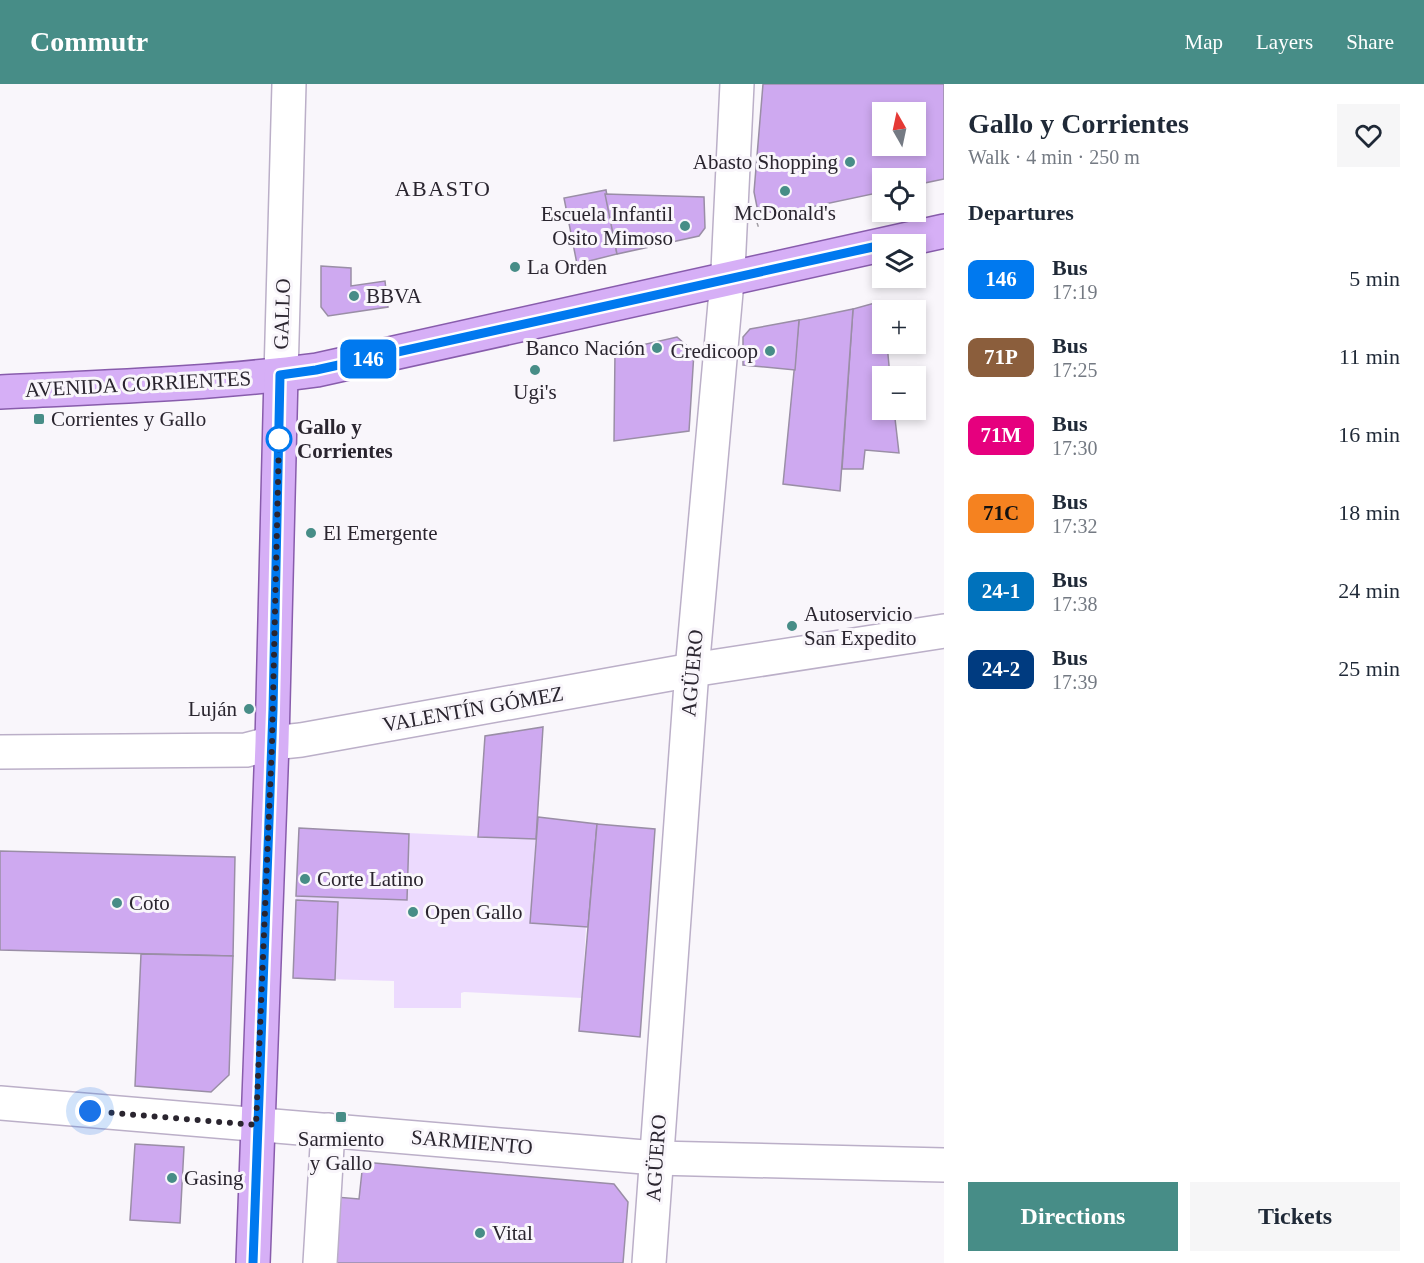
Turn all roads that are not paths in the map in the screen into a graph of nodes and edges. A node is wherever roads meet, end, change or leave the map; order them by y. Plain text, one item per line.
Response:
1 (289, 84) edge
2 (737, 84) edge
3 (944, 231) edge
4 (727, 278) junction
5 (280, 375) junction
6 (0, 392) edge
7 (944, 630) edge
8 (692, 670) junction
9 (272, 743) junction
10 (0, 752) edge
11 (0, 1103) edge
12 (256, 1125) junction
13 (328, 1130) junction
14 (656, 1158) junction
15 (944, 1165) edge
16 (253, 1263) edge
17 (320, 1263) edge
18 (649, 1263) edge

1 - 5 street, GALLO
2 - 4 street, AGÜERO
3 - 4 main road, AVENIDA CORRIENTES
4 - 5 main road, AVENIDA CORRIENTES
4 - 8 street, AGÜERO
5 - 6 main road, AVENIDA CORRIENTES
5 - 9 main road, GALLO
7 - 8 street, VALENTÍN GÓMEZ
8 - 9 street, VALENTÍN GÓMEZ
8 - 14 street, AGÜERO
9 - 10 street, VALENTÍN GÓMEZ
9 - 12 main road, GALLO
11 - 12 street, SARMIENTO
12 - 13 street, SARMIENTO
12 - 16 main road, GALLO
13 - 14 street, SARMIENTO
13 - 17 street
14 - 15 street, SARMIENTO
14 - 18 street, AGÜERO

